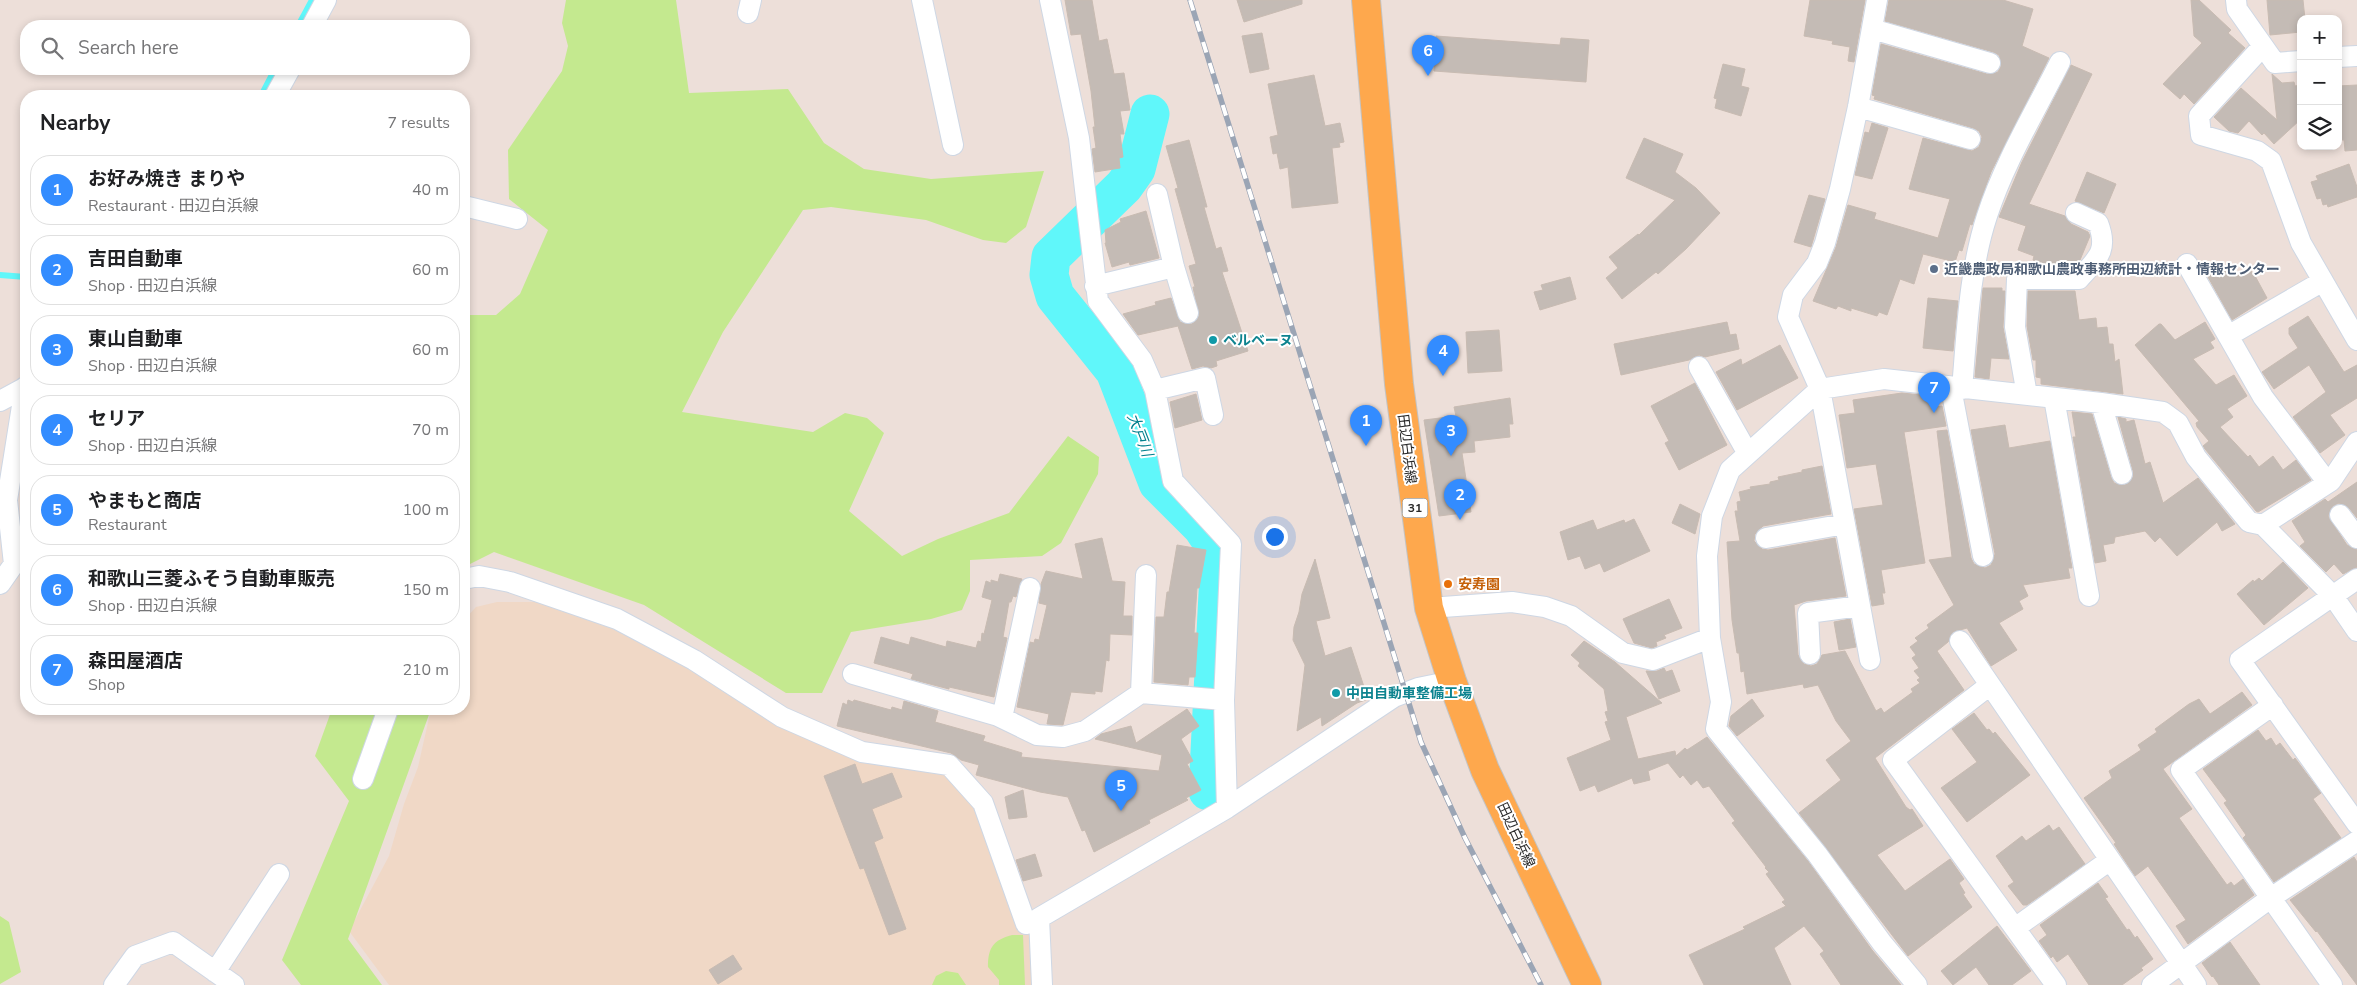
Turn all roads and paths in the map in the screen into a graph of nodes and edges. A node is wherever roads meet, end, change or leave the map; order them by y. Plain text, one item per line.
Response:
1 (326, 0) edge
2 (922, 0) edge
3 (1050, 0) edge
4 (1366, 0) edge
5 (1877, 0) edge
6 (2236, 0) edge
7 (315, 20) edge
8 (1872, 30) junction
9 (2262, 47) junction
10 (2357, 56) edge
11 (2342, 57) edge
12 (2297, 61) edge
13 (2060, 62) dead end
14 (1990, 63) dead end
15 (287, 75) edge
16 (278, 90) edge
17 (1858, 107) junction
18 (1970, 138) dead end
19 (953, 145) dead end
20 (1157, 194) dead end
21 (470, 207) edge
22 (2076, 213) dead end
23 (517, 219) dead end
24 (2187, 264) dead end
25 (1174, 267) junction
26 (2323, 281) junction
27 (1095, 286) junction
28 (1188, 313) dead end
29 (2228, 336) junction
30 (2357, 340) edge
31 (1699, 368) dead end
32 (1957, 388) junction
33 (1820, 389) junction
34 (20, 390) edge
35 (1155, 390) junction
36 (2027, 395) junction
37 (2054, 398) junction
38 (0, 401) edge
39 (2101, 403) junction
40 (1214, 415) dead end
41 (20, 423) edge
42 (2357, 442) edge
43 (1747, 452) junction
44 (2122, 474) dead end
45 (2328, 483) junction
46 (2340, 515) dead end
47 (1845, 524) junction
48 (2263, 525) junction
49 (1766, 538) dead end
50 (2357, 538) edge
51 (1983, 556) dead end
52 (20, 565) edge
53 (1146, 575) dead end
54 (470, 578) edge
55 (2357, 579) edge
56 (0, 584) edge
57 (1030, 588) dead end
58 (2089, 596) dead end
59 (2333, 596) junction
60 (1860, 606) junction
61 (1428, 608) junction
62 (2357, 631) edge
63 (1710, 638) junction
64 (1960, 641) dead end
65 (1810, 654) dead end
66 (1870, 660) dead end
67 (853, 674) dead end
68 (1452, 681) junction
69 (1990, 685) junction
70 (1141, 693) junction
71 (1217, 700) junction
72 (2272, 705) junction
73 (386, 715) edge
74 (1002, 718) junction
75 (362, 779) dead end
76 (1227, 808) junction
77 (2357, 824) edge
78 (2357, 841) edge
79 (2110, 860) junction
80 (279, 874) dead end
81 (2272, 897) junction
82 (1026, 924) dead end
83 (2015, 928) junction
84 (2181, 964) junction
85 (216, 972) junction
86 (114, 985) edge
87 (234, 985) edge
88 (1042, 985) edge
89 (1588, 985) edge
90 (1917, 985) edge
91 (2056, 985) edge
92 (2152, 985) edge
93 (2196, 985) edge
94 (2332, 985) edge

1 - 7 street
2 - 19 street
3 - 27 street
4 - 61 main road, 田辺白浜線 / 31
5 - 8 street
6 - 9 street
8 - 14 street
8 - 17 street
9 - 12 street
9 - 26 street
10 - 11 street
13 - 32 street
15 - 16 street
17 - 18 street
17 - 33 street
20 - 25 street
21 - 23 street
22 - 36 street
24 - 29 street
25 - 27 street
25 - 28 street
26 - 29 street
26 - 30 street
27 - 35 street
29 - 45 street
31 - 43 street
32 - 33 street
32 - 36 street
32 - 51 street
33 - 43 street
33 - 47 street
34 - 38 street
35 - 40 street
35 - 71 street
36 - 37 street
37 - 39 street
37 - 58 street
39 - 44 street
39 - 48 street
41 - 52 street
42 - 45 street
43 - 63 street
45 - 48 street
46 - 50 street
47 - 49 street
47 - 60 street
48 - 59 street
52 - 56 street
53 - 70 street
54 - 82 street
55 - 59 street
57 - 74 street
59 - 62 street
59 - 72 street
60 - 65 street
60 - 66 street
61 - 63 street
61 - 68 main road, 田辺白浜線 / 31
63 - 90 street
64 - 69 street
67 - 74 street
68 - 76 street
68 - 89 main road, 田辺白浜線 / 31
69 - 79 street
69 - 83 street
70 - 71 street
70 - 74 street
71 - 76 street
72 - 77 street
72 - 81 street
73 - 75 street
76 - 88 street
78 - 81 street
79 - 83 street
79 - 84 street
80 - 85 street
81 - 84 street
81 - 94 street
83 - 91 street
84 - 92 street
84 - 93 street
85 - 86 street
85 - 87 street

